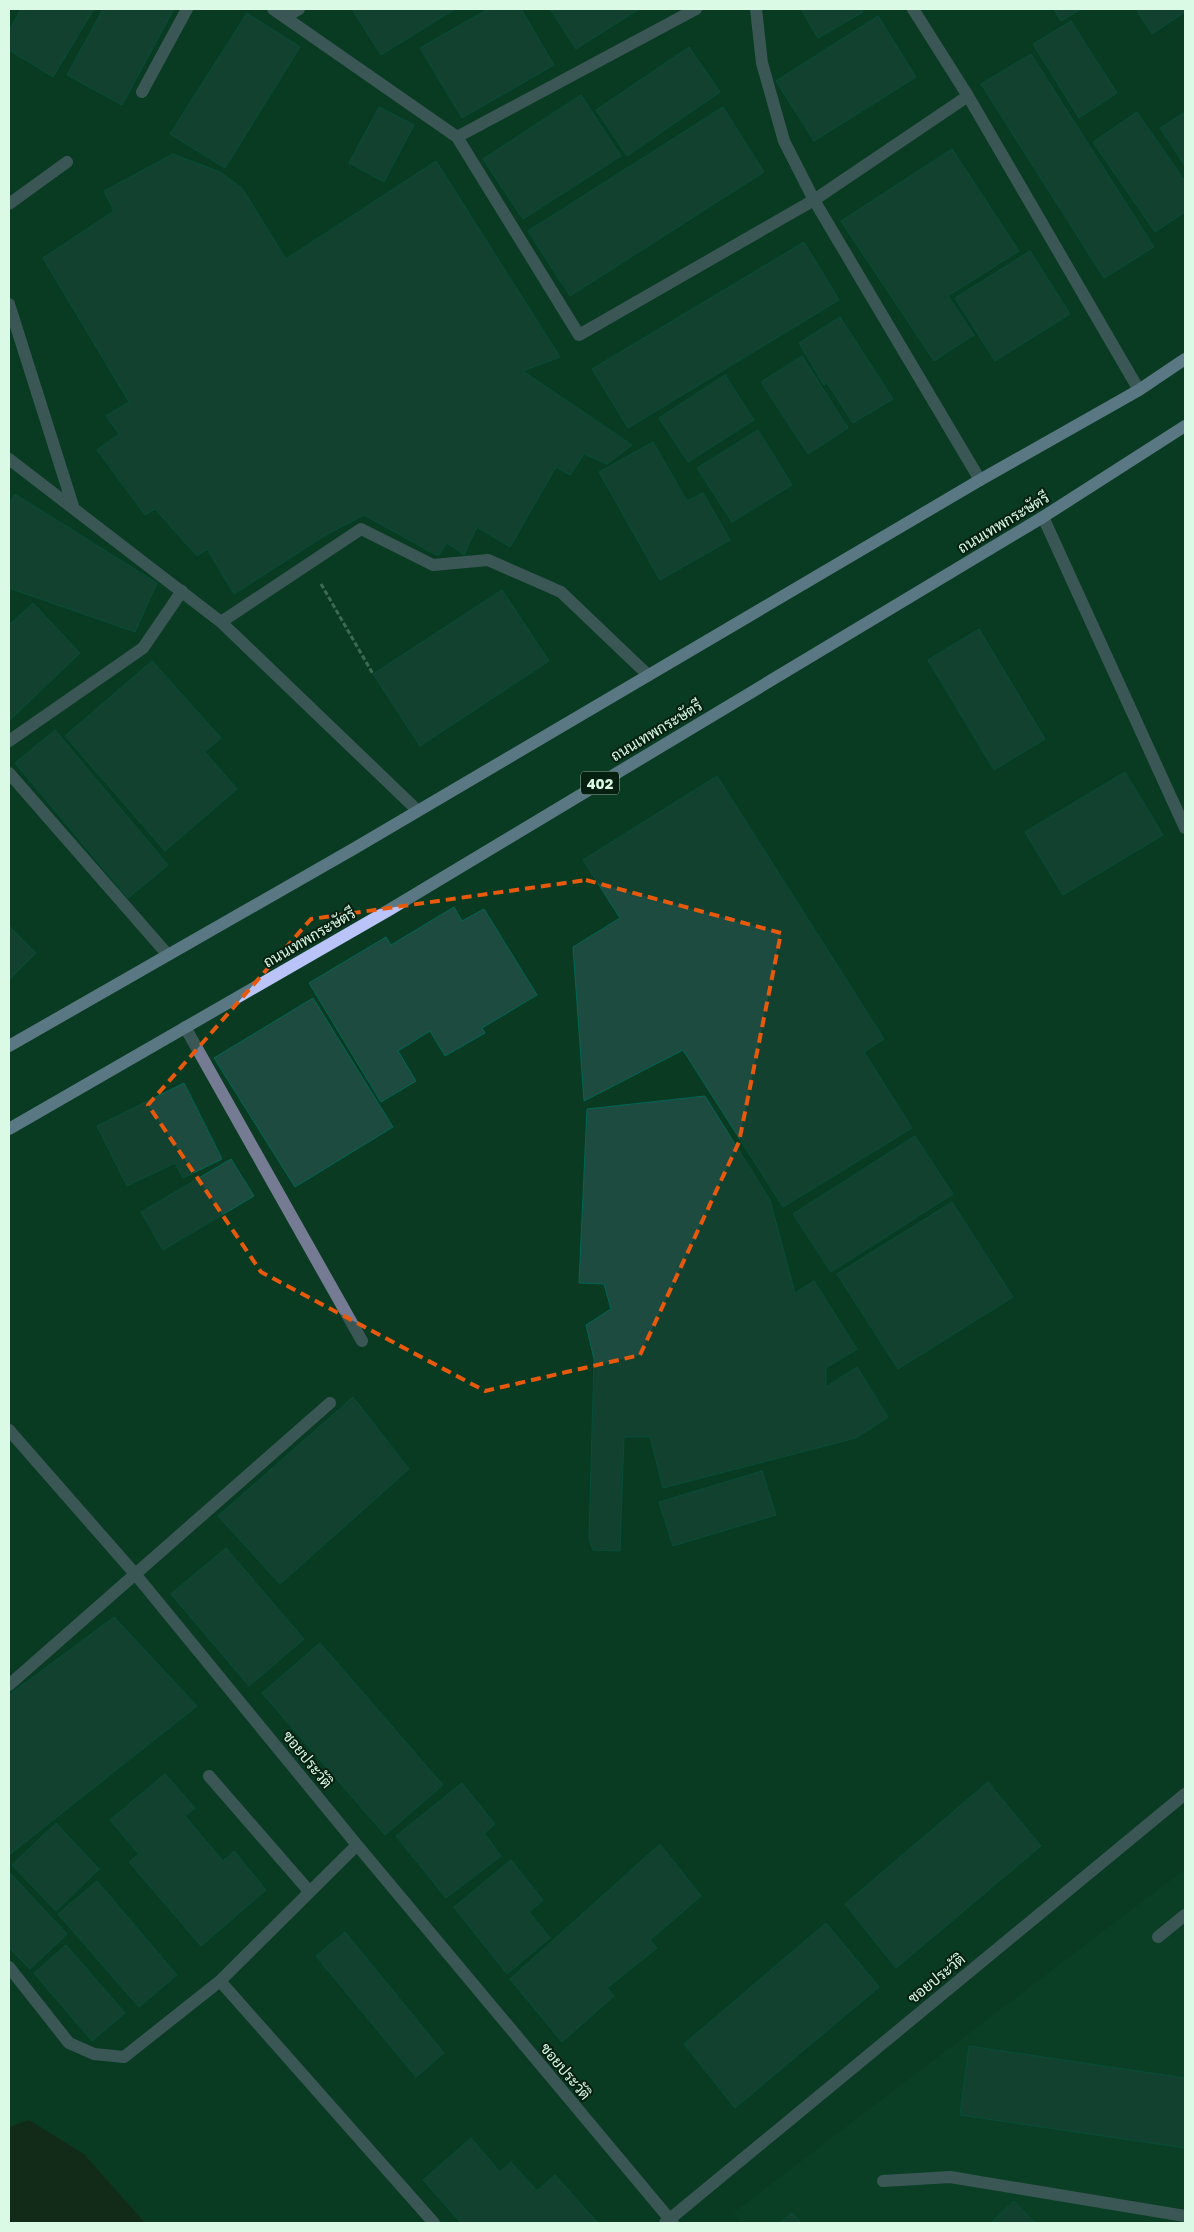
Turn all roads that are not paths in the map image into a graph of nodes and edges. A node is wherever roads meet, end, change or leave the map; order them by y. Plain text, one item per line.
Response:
1 (187, 9) edge
2 (273, 9) edge
3 (299, 9) edge
4 (696, 9) edge
5 (756, 9) edge
6 (913, 9) edge
7 (285, 17) junction
8 (142, 92) dead end
9 (968, 96) junction
10 (457, 137) junction
11 (68, 162) dead end
12 (814, 200) junction
13 (9, 204) edge
14 (9, 304) edge
15 (1185, 359) edge
16 (1138, 390) junction
17 (1185, 426) edge
18 (9, 459) edge
19 (980, 480) junction
20 (73, 506) junction
21 (1043, 517) junction
22 (182, 591) junction
23 (221, 622) junction
24 (648, 675) junction
25 (9, 741) edge
26 (9, 773) edge
27 (418, 810) junction
28 (1185, 828) edge
29 (168, 955) junction
30 (185, 1027) junction
31 (9, 1046) edge
32 (9, 1129) edge
33 (362, 1341) dead end
34 (330, 1403) dead end
35 (9, 1430) edge
36 (136, 1575) junction
37 (9, 1685) edge
38 (210, 1776) dead end
39 (1185, 1794) edge
40 (357, 1845) junction
41 (309, 1891) junction
42 (1185, 1915) edge
43 (1158, 1937) dead end
44 (9, 1968) edge
45 (220, 1981) junction
46 (883, 2181) dead end
47 (1185, 2216) edge
48 (669, 2222) edge
49 (434, 2223) edge

1 - 8 street
2 - 7 street
3 - 7 street
4 - 10 street
5 - 12 street
6 - 9 street
7 - 10 street
9 - 12 street
9 - 16 street
10 - 12 street
11 - 13 street
12 - 19 street
14 - 20 street
15 - 16 main road
16 - 19 main road
17 - 21 main road, ถนนเทพกระษัตรี / 402
18 - 20 street
19 - 24 main road
20 - 22 street
21 - 28 street
21 - 30 main road, ถนนเทพกระษัตรี / 402
22 - 23 street
22 - 25 street
23 - 24 street
23 - 27 street
24 - 27 main road
26 - 29 street
27 - 29 main road
29 - 31 main road
30 - 32 main road, ถนนเทพกระษัตรี / 402
30 - 33 street
34 - 36 street
35 - 36 street, ซอยประวัติ
36 - 37 street
36 - 40 street, ซอยประวัติ
38 - 41 street
39 - 48 street, ซอยประวัติ
40 - 41 street
40 - 48 street, ซอยประวัติ
41 - 45 street
42 - 43 street
44 - 45 street
45 - 49 street
46 - 47 street

